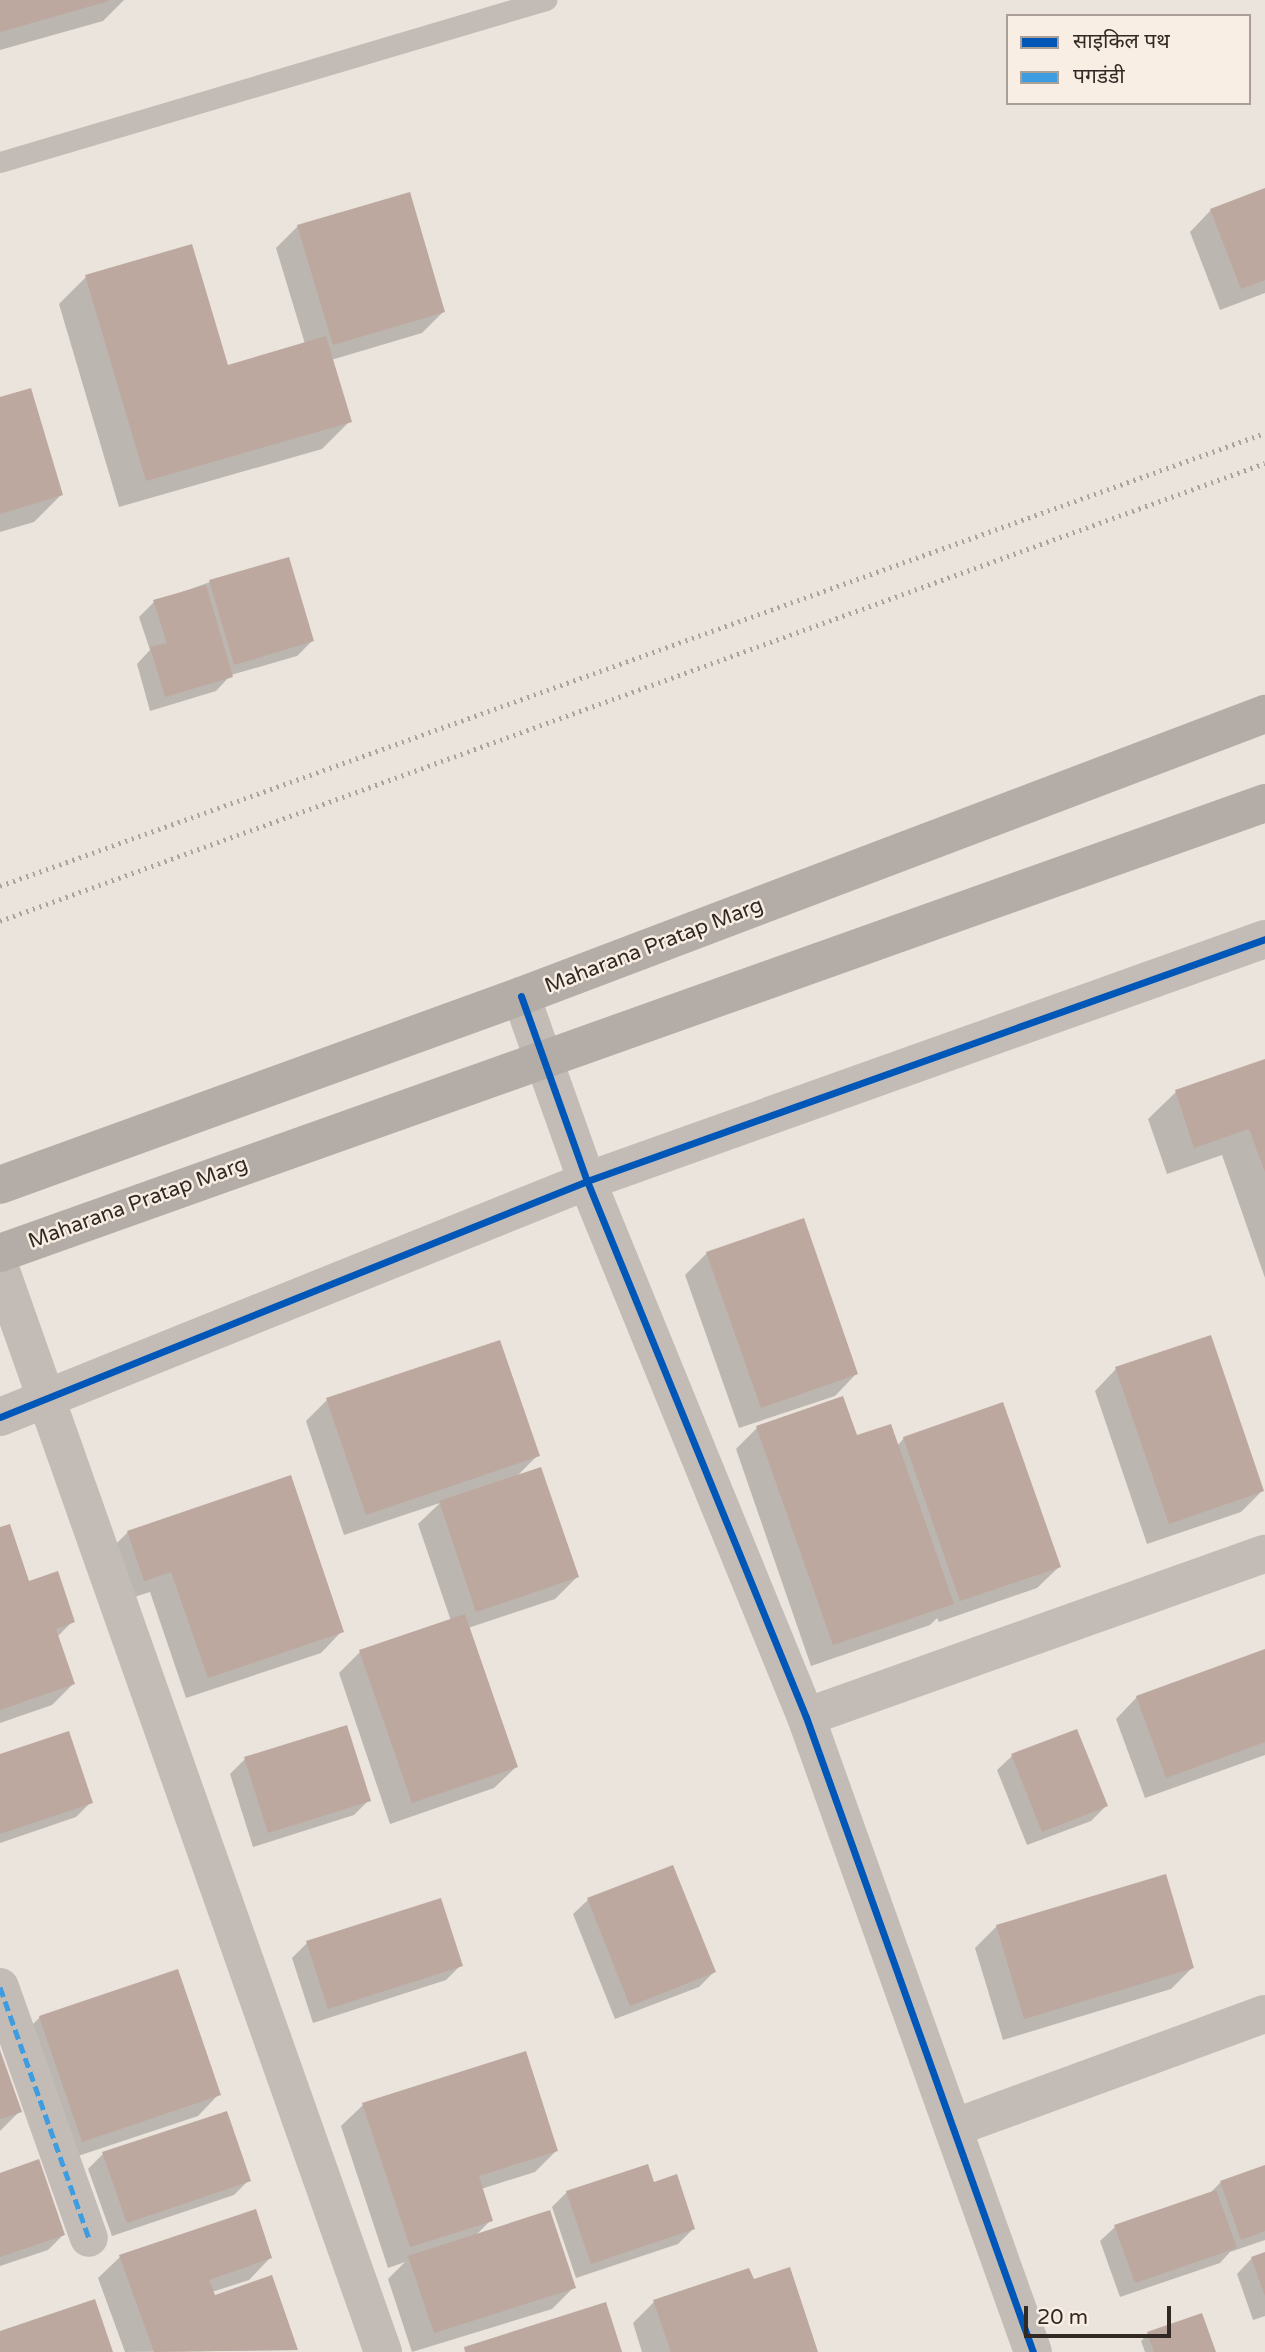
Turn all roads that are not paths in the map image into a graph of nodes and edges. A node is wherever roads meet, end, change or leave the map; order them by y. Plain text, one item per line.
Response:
1 (545, 0) edge
2 (0, 162) edge
3 (1265, 714) edge
4 (1265, 803) edge
5 (1265, 939) edge
6 (522, 996) junction
7 (544, 1058) junction
8 (587, 1181) junction
9 (0, 1185) edge
10 (0, 1253) edge
11 (0, 1268) edge
12 (48, 1401) junction
13 (0, 1417) edge
14 (1265, 1554) edge
15 (806, 1717) junction
16 (0, 1987) edge
17 (1265, 2014) edge
18 (953, 2128) junction
19 (89, 2238) dead end
20 (383, 2352) edge
21 (1033, 2352) edge

1 - 2 lane
3 - 6 main road, Maharana Pratap Marg
4 - 7 main road, Maharana Pratap Marg
5 - 8 street
6 - 7 street
6 - 9 main road, Maharana Pratap Marg
7 - 8 street
7 - 10 main road, Maharana Pratap Marg
8 - 12 street
8 - 15 street
11 - 12 street
12 - 13 street
12 - 20 street
14 - 15 street
15 - 18 street
16 - 19 street
17 - 18 street
18 - 21 street

